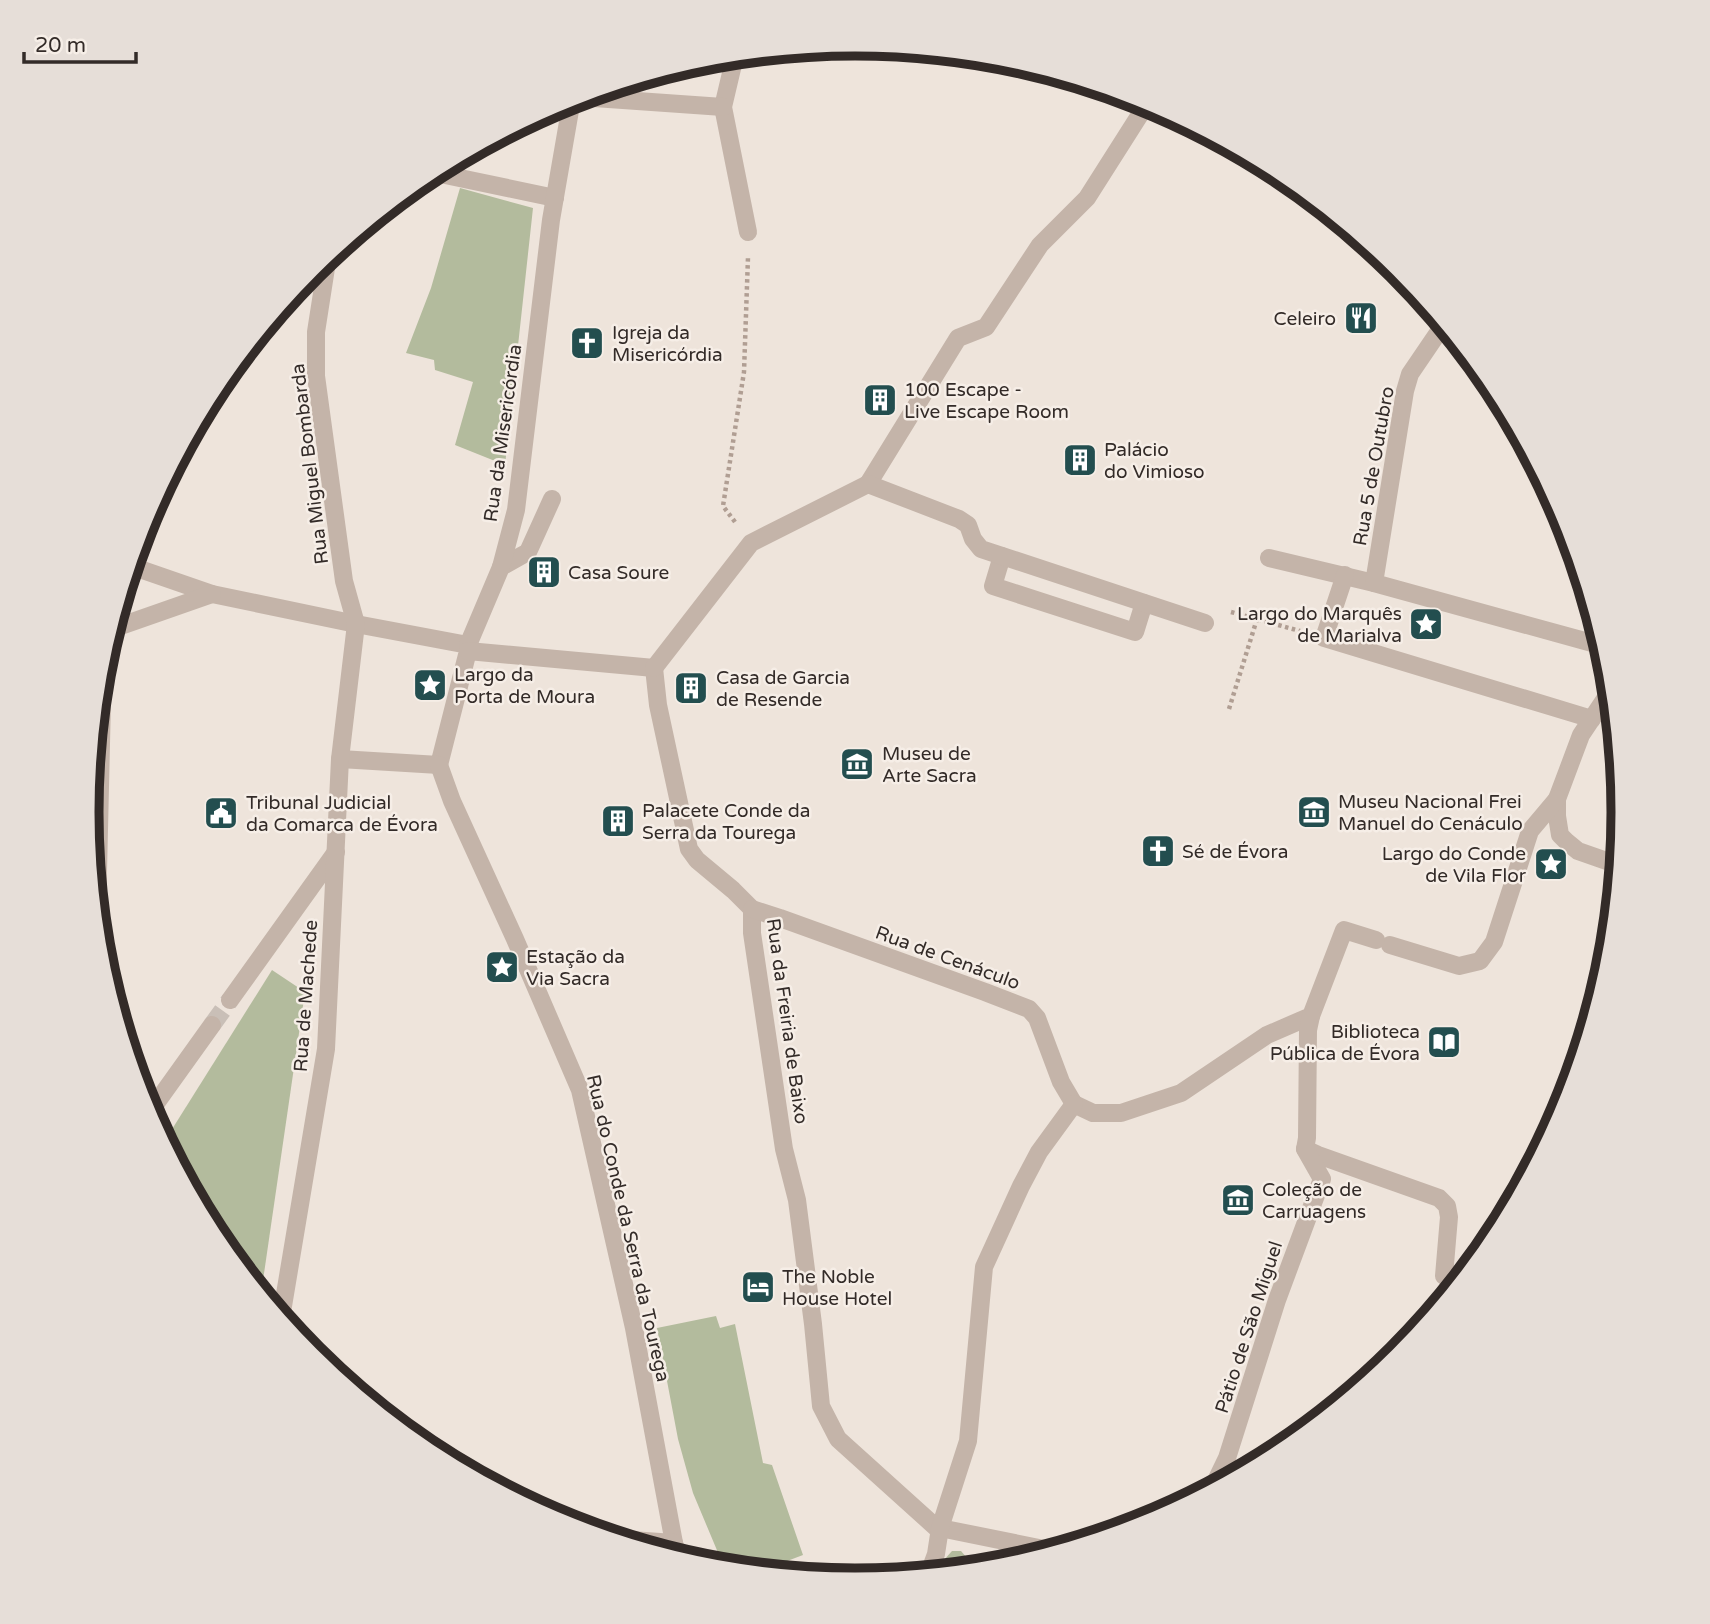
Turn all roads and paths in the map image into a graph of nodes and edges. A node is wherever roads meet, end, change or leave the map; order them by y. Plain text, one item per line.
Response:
1 (733, 66) edge
2 (605, 99) edge
3 (723, 107) junction
4 (570, 113) edge
5 (1141, 113) edge
6 (447, 175) edge
7 (555, 198) junction
8 (748, 232) joint
9 (325, 272) edge
10 (1438, 332) edge
11 (868, 484) junction
12 (552, 499) dead end
13 (751, 543) junction
14 (1002, 556) junction
15 (1269, 558) dead end
16 (501, 567) junction
17 (139, 569) edge
18 (1345, 575) junction
19 (1374, 583) junction
20 (212, 594) junction
21 (1144, 603) junction
22 (1233, 612) dead end
23 (1257, 619) junction
24 (1205, 623) dead end
25 (356, 624) junction
26 (123, 625) edge
27 (1324, 638) junction
28 (1591, 642) edge
29 (468, 648) junction
30 (654, 668) junction
31 (1603, 702) edge
32 (1228, 709) dead end
33 (1592, 719) junction
34 (340, 759) junction
35 (439, 765) junction
36 (100, 789) edge
37 (1558, 799) junction
38 (99, 818) edge
39 (336, 852) junction
40 (1609, 862) edge
41 (752, 909) junction
42 (230, 1000) tunnel mouth
43 (1311, 1016) junction
44 (212, 1025) tunnel mouth
45 (157, 1102) edge
46 (1074, 1104) junction
47 (1305, 1149) junction
48 (1444, 1276) dead end
49 (283, 1305) edge
50 (1220, 1474) edge
51 (940, 1530) junction
52 (676, 1546) edge
53 (1033, 1546) edge
54 (932, 1564) edge

1 - 3 street
2 - 3 street
3 - 8 street
4 - 7 street, Rua da Misericórdia
5 - 11 street
6 - 7 street
7 - 16 street, Rua da Misericórdia
8 - 13 path
9 - 25 street, Rua Miguel Bombarda
10 - 19 street, Rua 5 de Outubro
11 - 13 street
11 - 14 street
12 - 16 street
13 - 30 street
14 - 21 street
14 - 21 street
15 - 18 street
16 - 29 street, Rua da Misericórdia
17 - 20 street
18 - 19 street
18 - 27 street
19 - 28 street
20 - 25 street
20 - 26 street
21 - 24 street
22 - 23 path
23 - 27 path
23 - 32 path
25 - 29 street
25 - 34 street
27 - 33 street
29 - 30 street
29 - 35 street
30 - 41 street, Rua da Freiria de Baixo
31 - 33 street
33 - 37 street
34 - 35 street
34 - 39 street, Rua de Machede
35 - 52 street, Rua do Conde da Serra da Tourega
36 - 38 street
37 - 40 street
37 - 43 street
39 - 42 street
39 - 49 street, Rua de Machede
41 - 46 street, Rua de Cenáculo
41 - 51 street, Rua da Freiria de Baixo
43 - 46 street
43 - 47 street
44 - 45 street
46 - 51 street
47 - 48 street
47 - 50 street, Pátio de São Miguel
51 - 53 street
51 - 54 street

